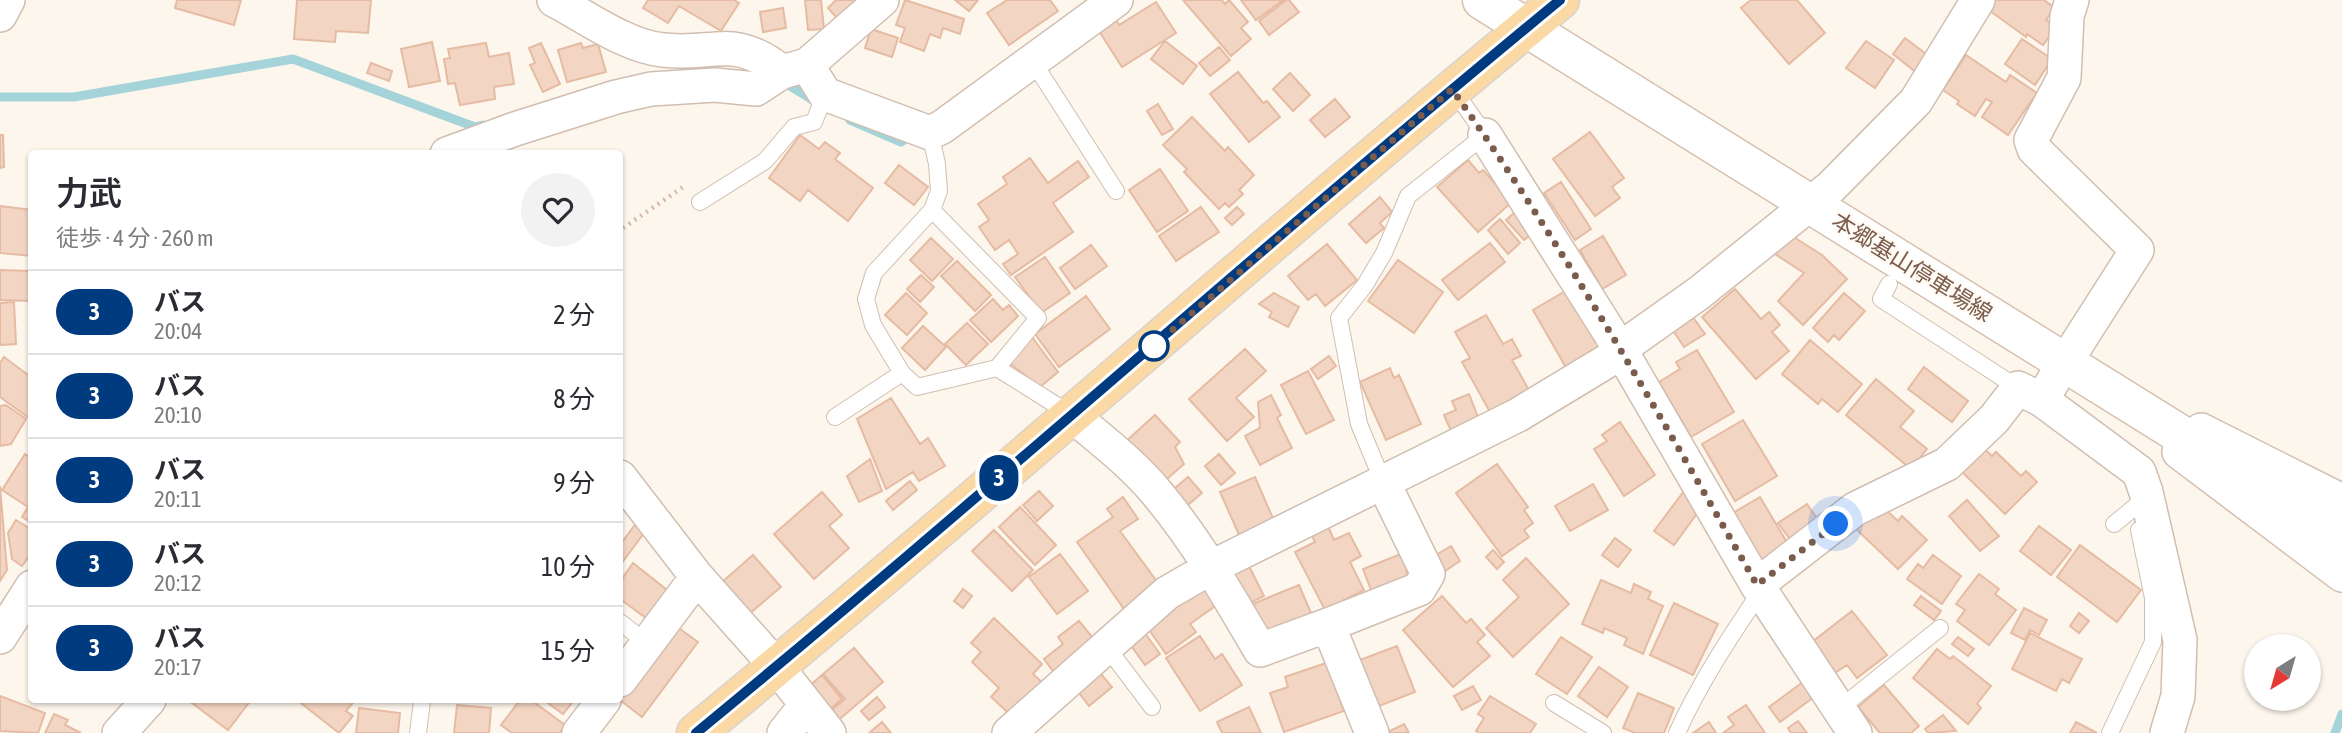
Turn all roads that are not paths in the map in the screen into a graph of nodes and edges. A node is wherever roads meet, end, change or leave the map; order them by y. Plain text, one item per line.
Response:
1 (8, 0) edge
2 (554, 0) edge
3 (882, 0) edge
4 (1116, 0) edge
5 (1482, 0) edge
6 (1560, 0) edge
7 (1978, 0) edge
8 (2072, 0) edge
9 (0, 15) edge
10 (1527, 27) junction
11 (1032, 60) junction
12 (794, 68) junction
13 (1452, 89) junction
14 (825, 94) junction
15 (930, 133) junction
16 (1485, 135) junction
17 (458, 150) edge
18 (1116, 191) dead end
19 (700, 202) dead end
20 (1810, 204) junction
21 (932, 210) junction
22 (1889, 284) dead end
23 (1621, 351) junction
24 (2058, 358) junction
25 (997, 368) junction
26 (902, 373) junction
27 (2030, 394) junction
28 (1072, 415) junction
29 (835, 417) dead end
30 (623, 481) edge
31 (1383, 482) junction
32 (2141, 499) junction
33 (2342, 501) edge
34 (2114, 524) dead end
35 (2342, 535) edge
36 (1212, 567) junction
37 (2342, 575) edge
38 (698, 577) junction
39 (1759, 588) junction
40 (28, 593) edge
41 (623, 624) edge
42 (1328, 625) junction
43 (1940, 628) dead end
44 (0, 637) edge
45 (647, 643) junction
46 (1106, 646) junction
47 (777, 667) junction
48 (623, 676) edge
49 (146, 703) edge
50 (422, 703) edge
51 (602, 703) edge
52 (1554, 703) dead end
53 (806, 705) junction
54 (1153, 707) dead end
55 (1847, 721) edge
56 (119, 733) edge
57 (418, 733) edge
58 (579, 733) edge
59 (696, 733) edge
60 (784, 733) edge
61 (829, 733) edge
62 (1009, 733) edge
63 (1372, 733) edge
64 (1603, 733) edge
65 (1677, 733) edge
66 (2110, 733) edge
67 (2167, 733) edge

1 - 9 street
2 - 12 street
3 - 12 street
4 - 11 street
5 - 10 main road, 本郷基山停車場線
6 - 10 main road
7 - 20 street
8 - 24 street
10 - 13 main road
10 - 20 main road, 本郷基山停車場線
11 - 15 street
11 - 18 lane
12 - 14 street
12 - 17 street
13 - 16 lane
13 - 28 main road
14 - 15 street
14 - 19 lane
15 - 21 lane
16 - 23 street
16 - 31 lane
20 - 23 street
20 - 24 main road, 本郷基山停車場線
21 - 25 lane
21 - 26 lane
22 - 27 lane
23 - 31 street
23 - 39 street
24 - 27 street
24 - 33 street
24 - 35 main road, 本郷基山停車場線
24 - 37 street
25 - 26 lane
25 - 28 lane
26 - 29 lane
27 - 32 street
27 - 39 street
28 - 36 street
28 - 47 main road
30 - 38 street
31 - 36 street
31 - 42 street
32 - 34 lane
32 - 66 lane
32 - 67 street
36 - 42 street
36 - 46 street
38 - 45 street
38 - 47 street
39 - 55 street
39 - 65 lane
40 - 44 street
41 - 45 lane
42 - 63 street
43 - 55 lane
45 - 48 street
46 - 54 lane
46 - 62 street
47 - 53 street
47 - 59 main road
49 - 56 street
50 - 57 lane
51 - 58 street
52 - 64 lane
53 - 60 street
53 - 61 street

